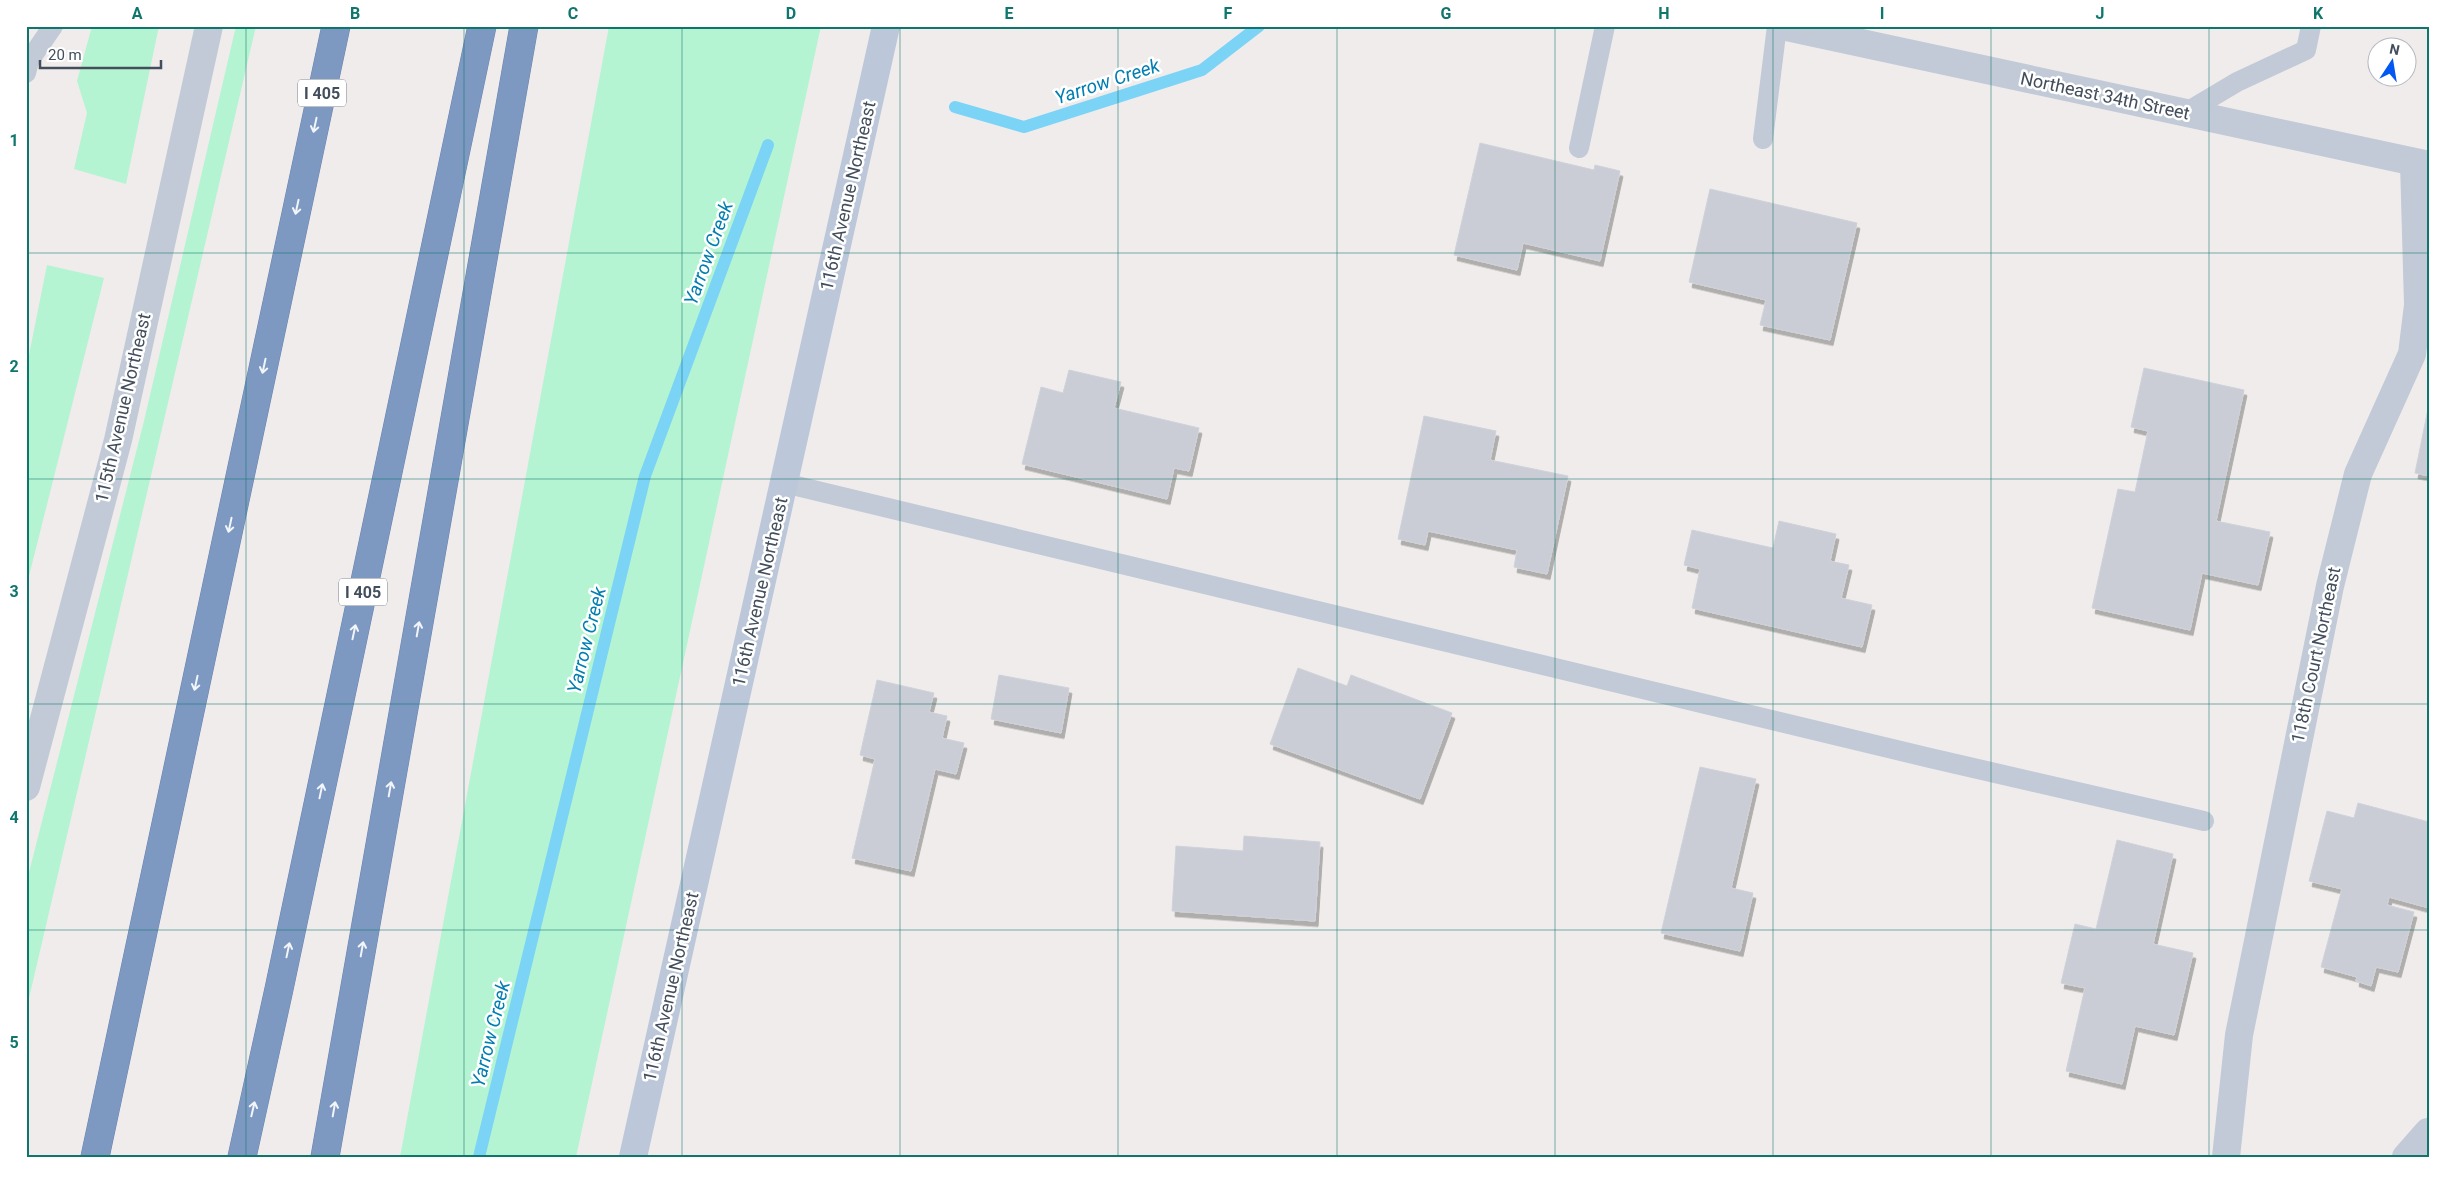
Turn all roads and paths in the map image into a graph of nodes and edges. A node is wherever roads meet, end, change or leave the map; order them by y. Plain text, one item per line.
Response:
1 (53, 26) edge
2 (209, 26) edge
3 (336, 26) edge
4 (482, 26) edge
5 (524, 26) edge
6 (886, 26) edge
7 (1605, 26) edge
8 (1777, 26) edge
9 (1782, 26) edge
10 (2311, 26) edge
11 (27, 61) edge
12 (2185, 113) junction
13 (1763, 139) dead end
14 (1579, 148) dead end
15 (2421, 164) edge
16 (784, 483) junction
17 (26, 787) edge
18 (2204, 821) dead end
19 (2428, 1132) edge
20 (95, 1157) edge
21 (242, 1157) edge
22 (325, 1157) edge
23 (633, 1157) edge
24 (2226, 1157) edge
25 (2406, 1157) edge

1 - 11 lane
2 - 17 street, 115th Avenue Northeast
3 -> 20 highway, I 405
21 -> 4 highway, I 405
22 -> 5 highway
6 - 16 street, 116th Avenue Northeast
7 - 14 lane
8 - 13 lane
9 - 12 street, Northeast 34th Street
10 - 12 lane
12 - 15 street, Northeast 34th Street
15 - 24 street, 118th Court Northeast
16 - 18 lane
16 - 23 street, 116th Avenue Northeast
19 - 25 street

